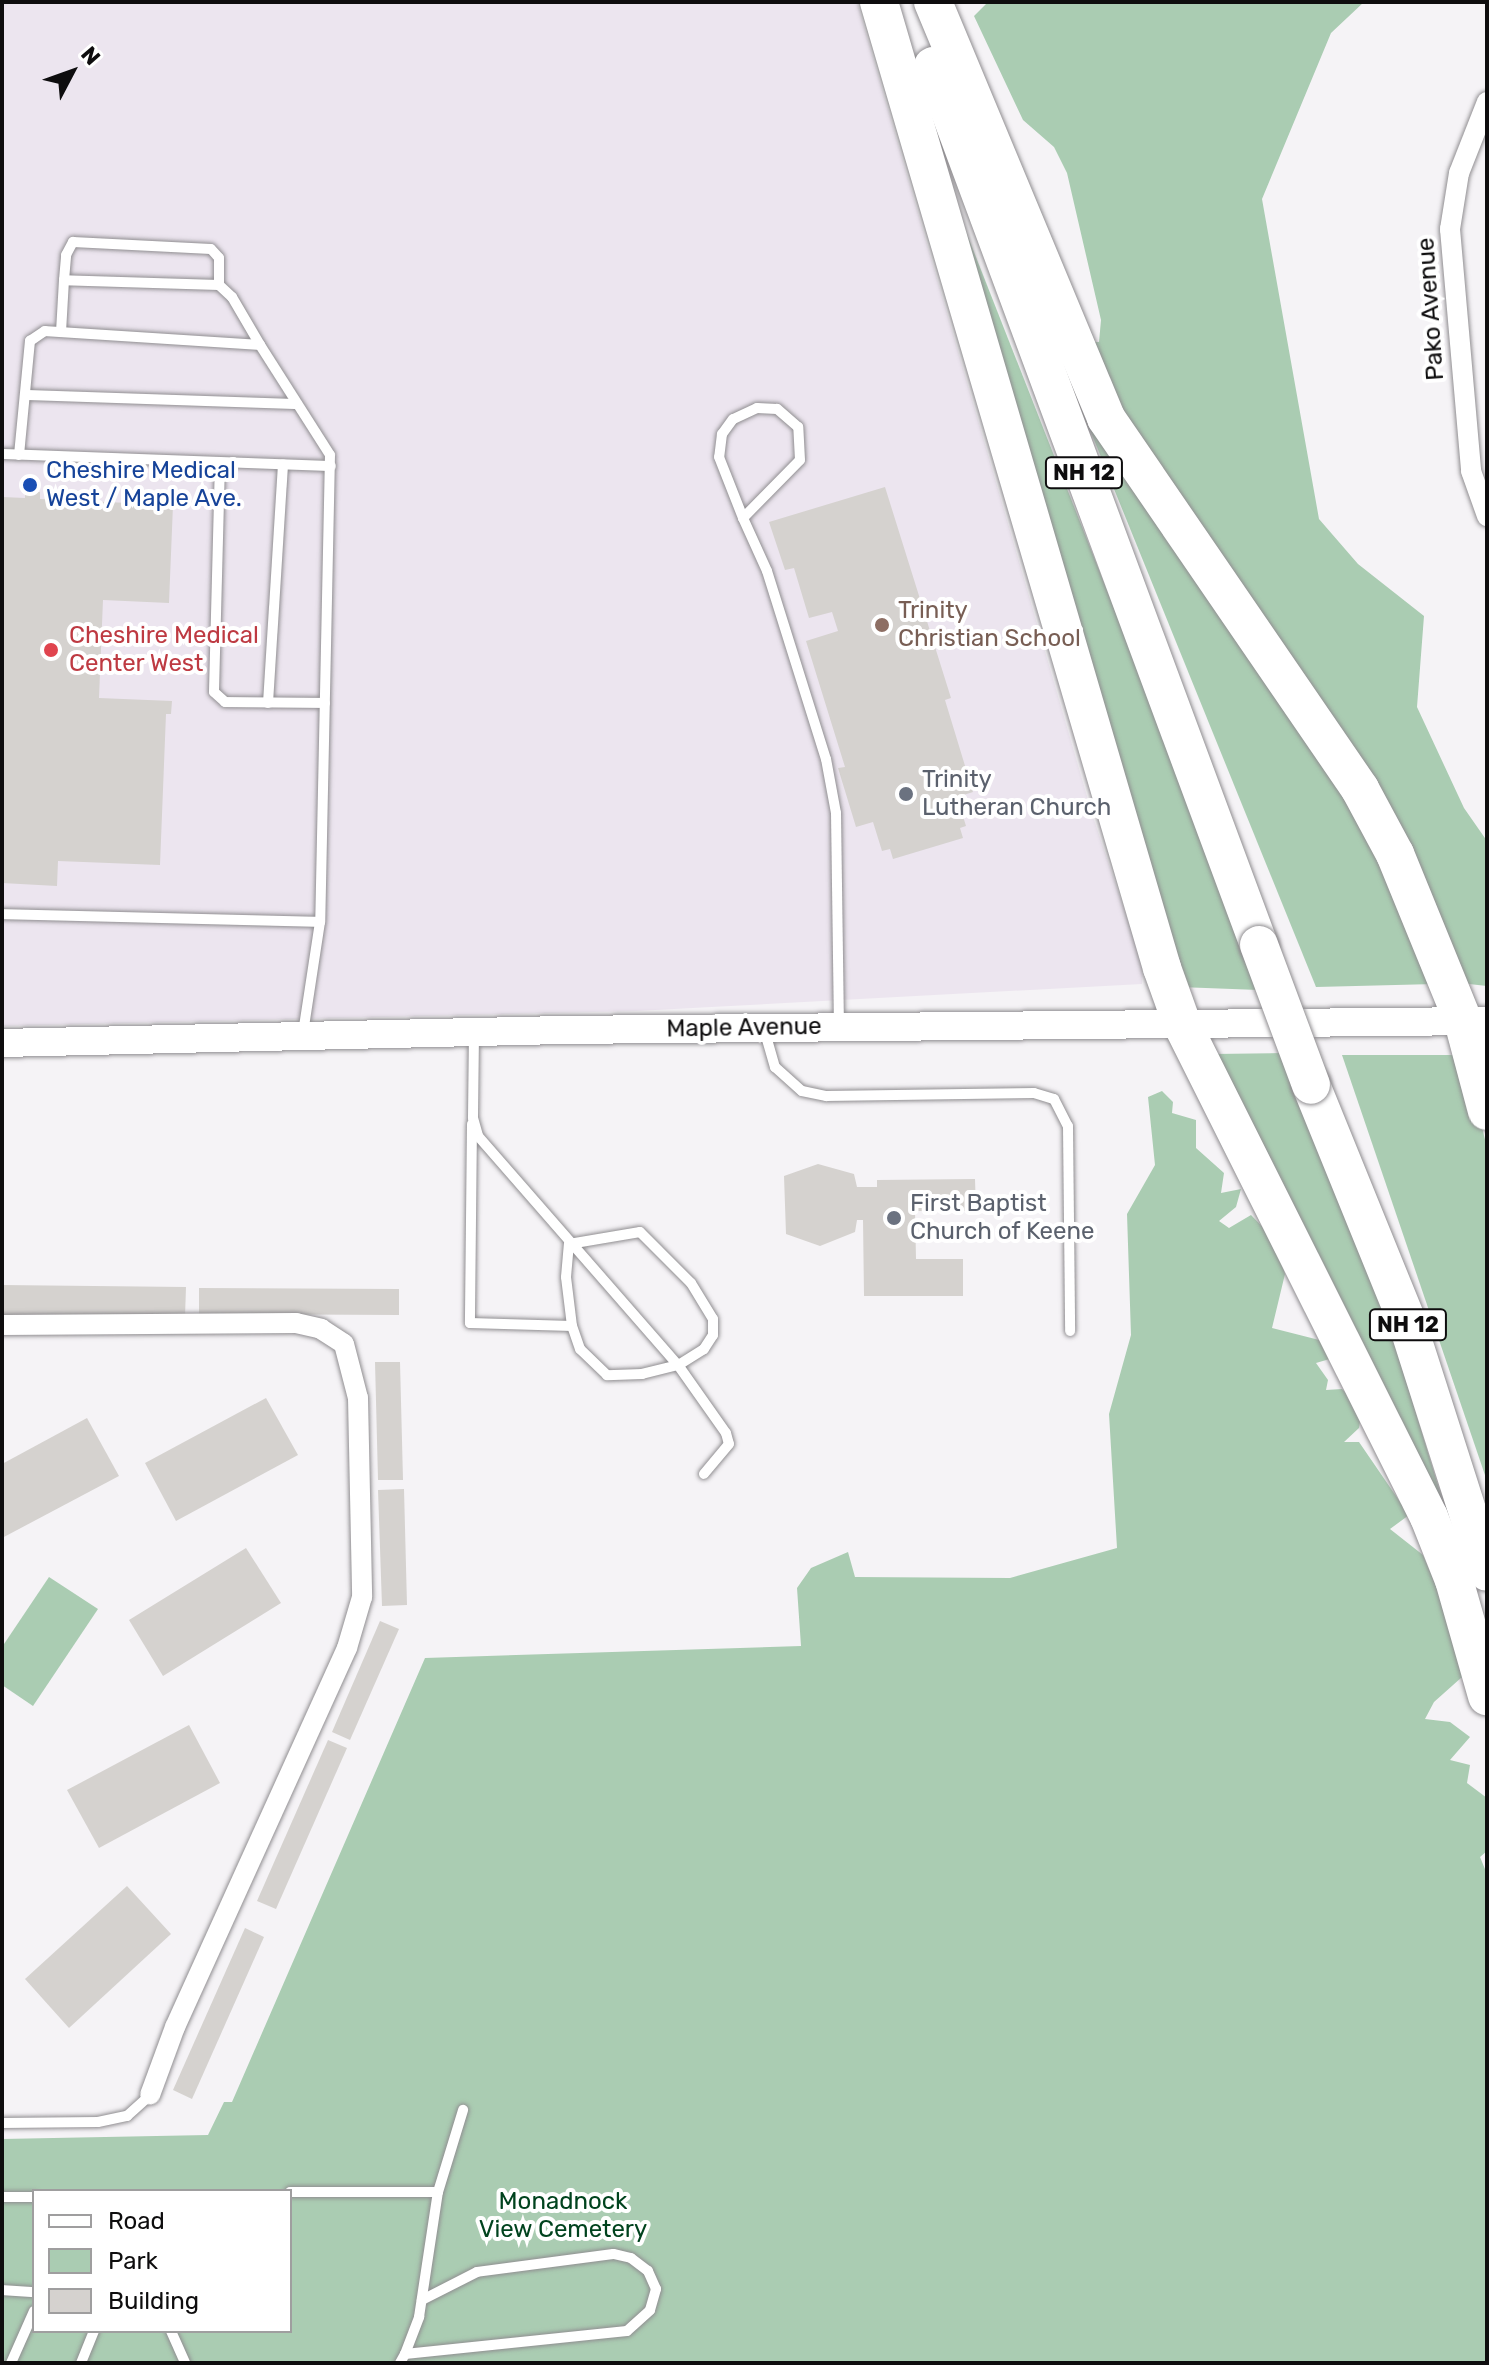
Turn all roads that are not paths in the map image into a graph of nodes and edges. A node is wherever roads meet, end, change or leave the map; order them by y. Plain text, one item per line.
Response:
1 (879, 2) edge
2 (910, 2) edge
3 (933, 2) edge
4 (1487, 102) edge
5 (64, 280) junction
6 (219, 285) junction
7 (61, 332) junction
8 (260, 345) junction
9 (25, 395) junction
10 (297, 404) junction
11 (2, 454) edge
12 (19, 455) junction
13 (220, 462) junction
14 (283, 464) junction
15 (331, 466) junction
16 (1487, 516) edge
17 (743, 518) junction
18 (268, 703) junction
19 (325, 703) junction
20 (2, 914) edge
21 (320, 922) junction
22 (1475, 1021) edge
23 (1182, 1024) junction
24 (839, 1026) junction
25 (764, 1027) junction
26 (474, 1034) junction
27 (302, 1037) junction
28 (2, 1043) edge
29 (1487, 1111) edge
30 (473, 1118) junction
31 (569, 1244) junction
32 (2, 1325) edge
33 (572, 1326) junction
34 (1070, 1331) dead end
35 (678, 1365) junction
36 (704, 1474) dead end
37 (1487, 1572) edge
38 (1487, 1696) edge
39 (150, 2095) joint
40 (463, 2110) dead end
41 (2, 2123) edge
42 (292, 2192) edge
43 (438, 2192) junction
44 (2, 2197) edge
45 (32, 2197) edge
46 (2, 2290) edge
47 (32, 2292) edge
48 (422, 2300) junction
49 (32, 2316) edge
50 (93, 2333) edge
51 (172, 2333) edge
52 (402, 2358) edge
53 (11, 2363) edge
54 (81, 2363) edge
55 (185, 2363) edge

1 - 23 highway
2 - 37 highway, NH 12, bridge
3 - 22 highway
4 - 16 street, Pako Avenue
5 - 6 lane
5 - 6 lane
5 - 7 lane
6 - 8 lane
7 - 8 lane
7 - 9 lane
8 - 10 lane
9 - 10 lane
9 - 12 lane
10 - 15 lane
11 - 12 lane
12 - 13 lane
13 - 14 lane
13 - 18 lane
14 - 15 lane
14 - 18 lane
15 - 19 lane
17 - 17 lane
17 - 24 lane
18 - 19 lane
19 - 21 lane
20 - 21 lane
21 - 27 lane
22 - 23 street, Maple Avenue
22 - 29 highway
23 - 24 street, Maple Avenue
23 - 38 highway
24 - 25 street, Maple Avenue
25 - 26 street, Maple Avenue
25 - 34 lane
26 - 27 street, Maple Avenue
26 - 30 lane
27 - 28 street, Maple Avenue
30 - 31 lane
30 - 33 lane
31 - 33 lane
31 - 35 lane
31 - 35 lane
32 - 39 street
33 - 35 lane
35 - 36 lane
39 - 41 lane
40 - 43 lane
42 - 43 lane
43 - 48 lane
44 - 45 lane
46 - 47 lane
48 - 52 lane
48 - 52 lane
49 - 53 lane
50 - 54 lane
51 - 55 lane

